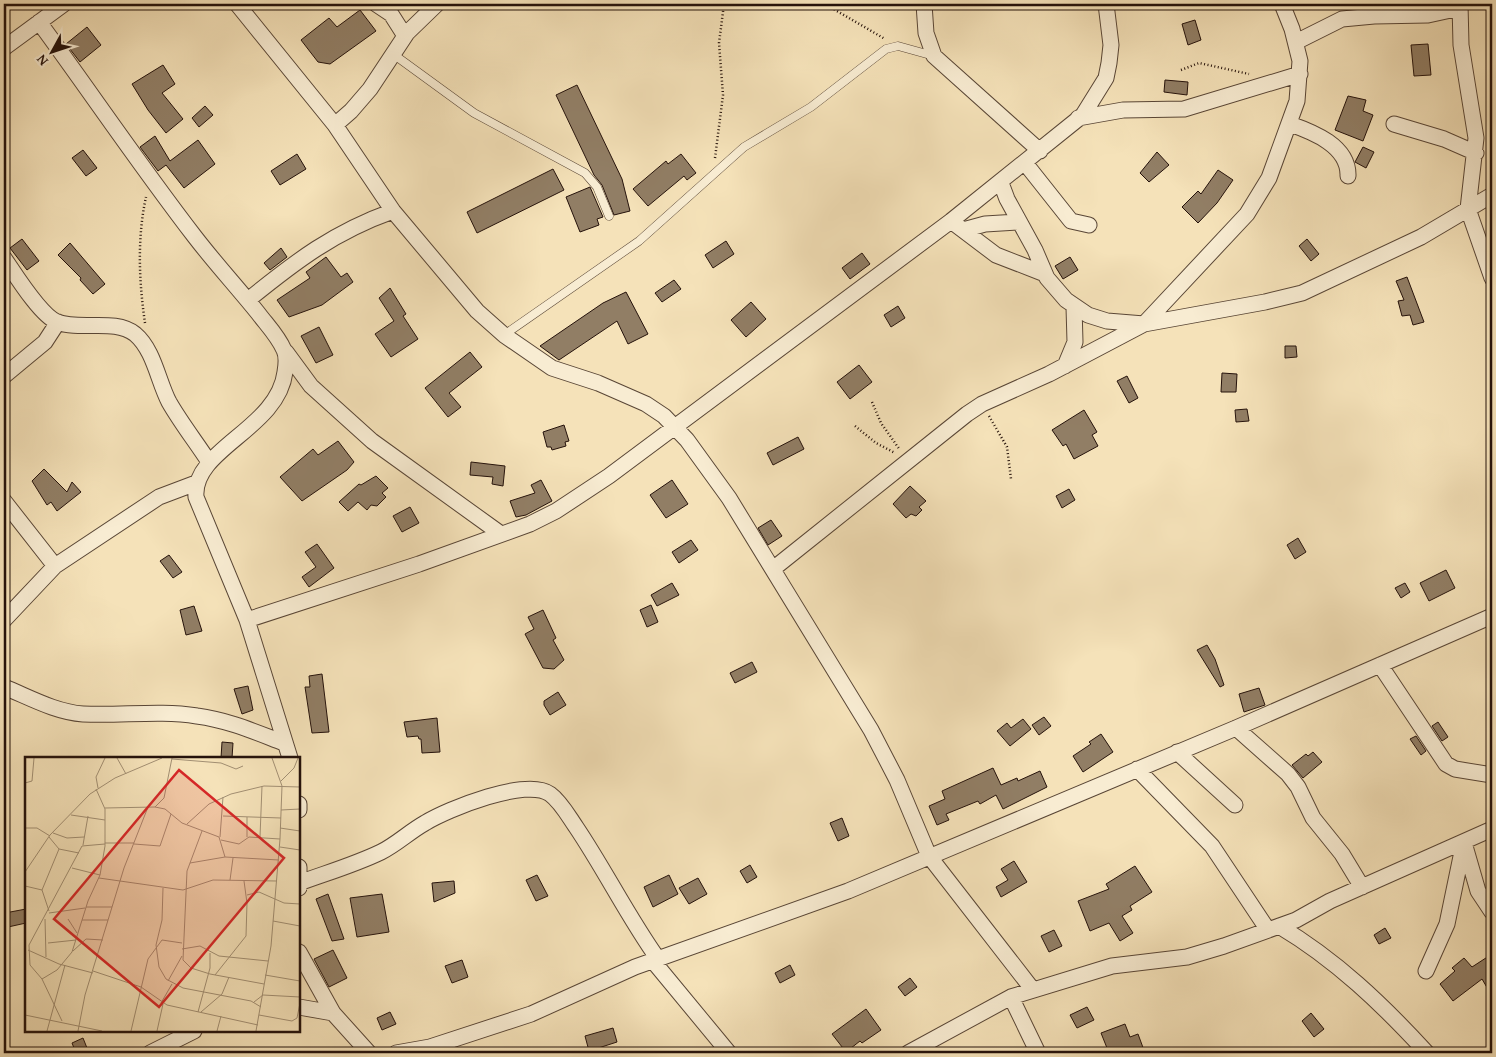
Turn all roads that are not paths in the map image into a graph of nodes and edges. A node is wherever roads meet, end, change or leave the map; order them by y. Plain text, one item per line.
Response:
1 (64, 4) edge
2 (237, 4) edge
3 (376, 4) edge
4 (437, 4) edge
5 (924, 4) edge
6 (1106, 4) edge
7 (1282, 4) edge
8 (1460, 6) edge
9 (39, 22) junction
10 (405, 36) junction
11 (1296, 42) junction
12 (4, 48) edge
13 (393, 54) junction
14 (934, 56) junction
15 (1300, 74) junction
16 (1078, 118) junction
17 (1290, 124) junction
18 (1394, 124) dead end
19 (334, 125) junction
20 (1040, 151) junction
21 (1476, 154) junction
22 (1025, 163) junction
23 (1348, 176) dead end
24 (1001, 183) junction
25 (1492, 195) edge
26 (1468, 209) junction
27 (393, 211) junction
28 (609, 216) dead end
29 (1018, 222) junction
30 (1089, 224) dead end
31 (957, 225) junction
32 (4, 258) edge
33 (1045, 274) junction
34 (1492, 278) edge
35 (248, 300) junction
36 (1074, 307) junction
37 (58, 322) junction
38 (1144, 324) junction
39 (504, 335) junction
40 (286, 352) junction
41 (1065, 366) junction
42 (4, 376) edge
43 (676, 428) junction
44 (209, 462) junction
45 (196, 483) junction
46 (4, 501) edge
47 (501, 534) junction
48 (55, 566) junction
49 (774, 569) junction
50 (1492, 616) edge
51 (4, 620) edge
52 (247, 620) junction
53 (1380, 665) junction
54 (4, 687) edge
55 (1236, 728) junction
56 (284, 743) junction
57 (1177, 752) junction
58 (290, 757) edge
59 (1137, 769) junction
60 (1492, 775) edge
61 (1235, 805) dead end
62 (1492, 829) edge
63 (1464, 842) junction
64 (929, 856) junction
65 (300, 883) edge
66 (1362, 887) junction
67 (1492, 912) edge
68 (1273, 928) junction
69 (300, 954) edge
70 (655, 960) junction
71 (1426, 971) dead end
72 (1033, 990) junction
73 (1011, 997) junction
74 (300, 1007) edge
75 (333, 1013) junction
76 (192, 1032) edge
77 (150, 1053) edge
78 (369, 1053) edge
79 (396, 1053) edge
80 (729, 1053) edge
81 (908, 1053) edge
82 (1038, 1053) edge
83 (1427, 1053) edge

1 - 9 street
2 - 19 street
3 - 10 street
4 - 10 street
5 - 14 street
6 - 16 street
7 - 11 street
8 - 11 street
8 - 21 street
9 - 12 street
9 - 35 street
10 - 13 street
11 - 15 street
13 - 19 street
13 - 28 lane
14 - 20 street
14 - 39 lane
15 - 16 street
15 - 17 street
16 - 20 street
17 - 23 street
17 - 38 street
18 - 21 street
19 - 27 street
20 - 22 street
21 - 26 street
22 - 24 street
22 - 30 street
24 - 29 street
24 - 31 street
25 - 26 street
26 - 34 street
26 - 38 street
27 - 35 street
27 - 39 street
29 - 31 street
29 - 33 street
31 - 33 street
31 - 43 street
32 - 37 street
33 - 36 street
35 - 40 street
36 - 38 street
36 - 41 street
37 - 42 street
37 - 44 street
38 - 41 street
39 - 43 street
40 - 44 street
40 - 47 street
41 - 49 street
43 - 47 street
43 - 49 street
44 - 45 street
45 - 48 street
45 - 52 street
46 - 48 street
47 - 52 street
48 - 51 street
49 - 64 street
50 - 53 street
52 - 56 street
53 - 55 street
53 - 60 street
54 - 56 street
55 - 57 street
55 - 66 street
56 - 58 street
57 - 59 street
57 - 61 street
59 - 64 street
59 - 68 street
62 - 63 street
63 - 66 street
63 - 67 street
63 - 71 street
64 - 70 street
64 - 72 street
65 - 70 street
66 - 68 street
68 - 72 street
68 - 83 street
69 - 75 street
70 - 79 street
70 - 80 street
72 - 73 street
73 - 81 street
73 - 82 street
74 - 75 street
75 - 78 street
76 - 77 street

